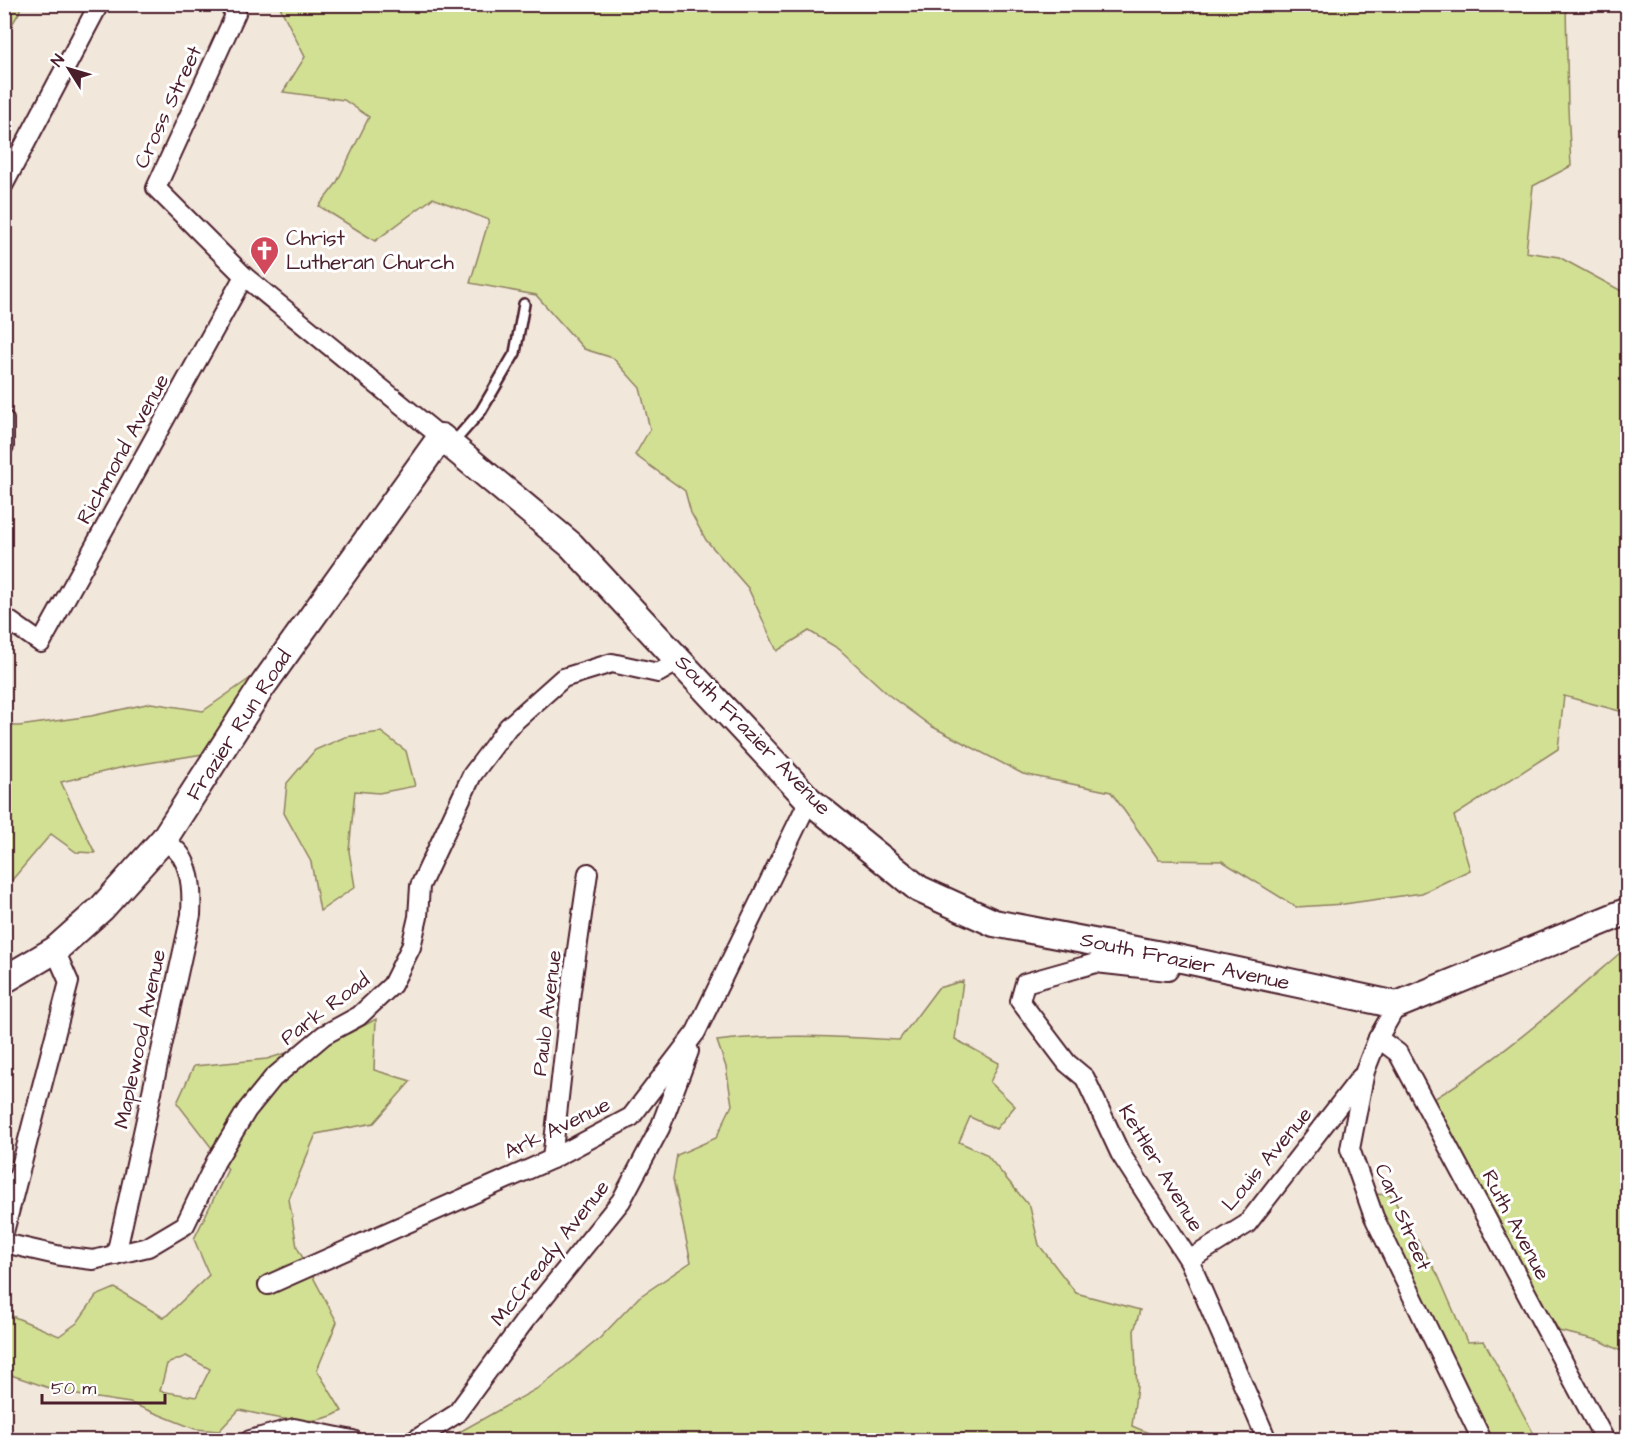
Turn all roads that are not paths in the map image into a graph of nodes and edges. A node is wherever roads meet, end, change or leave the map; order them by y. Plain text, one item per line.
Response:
1 (99, 4) edge
2 (231, 9) edge
3 (4, 184) edge
4 (244, 276) junction
5 (524, 304) dead end
6 (4, 420) edge
7 (446, 441) junction
8 (4, 446) edge
9 (4, 617) edge
10 (681, 660) junction
11 (809, 800) junction
12 (164, 839) junction
13 (588, 873) dead end
14 (1628, 911) edge
15 (55, 950) junction
16 (1177, 958) junction
17 (4, 980) edge
18 (1397, 1005) junction
19 (696, 1032) junction
20 (1378, 1038) junction
21 (1365, 1071) junction
22 (552, 1159) junction
23 (4, 1232) edge
24 (4, 1243) edge
25 (116, 1255) junction
26 (1189, 1260) junction
27 (268, 1285) dead end
28 (250, 1440) edge
29 (352, 1440) edge
30 (415, 1440) edge
31 (1267, 1440) edge
32 (1482, 1440) edge
33 (1605, 1440) edge

1 - 3 street
2 - 4 street, Cross Street
4 - 7 street
4 - 9 street, Richmond Avenue
5 - 7 lane
6 - 8 street
7 - 10 street, South Frazier Avenue
7 - 12 street, Frazier Run Road
10 - 11 street, South Frazier Avenue
10 - 25 street, Park Road
11 - 16 street, South Frazier Avenue
11 - 19 street, Ark Avenue
12 - 15 street, Frazier Run Road
12 - 25 street, Maplewood Avenue
13 - 22 street, Paulo Avenue
14 - 18 street
15 - 17 street, Frazier Run Road
15 - 23 street
16 - 18 street, South Frazier Avenue
16 - 26 street, Kettler Avenue
18 - 20 street, Carl Street
19 - 22 street, Ark Avenue
19 - 30 street, McCready Avenue
20 - 21 street, Carl Street
20 - 33 street, Ruth Avenue
21 - 26 street, Louis Avenue
21 - 32 street, Carl Street
22 - 27 street, Ark Avenue
24 - 25 street, Park Road
26 - 31 street, Kettler Avenue
28 - 29 street

